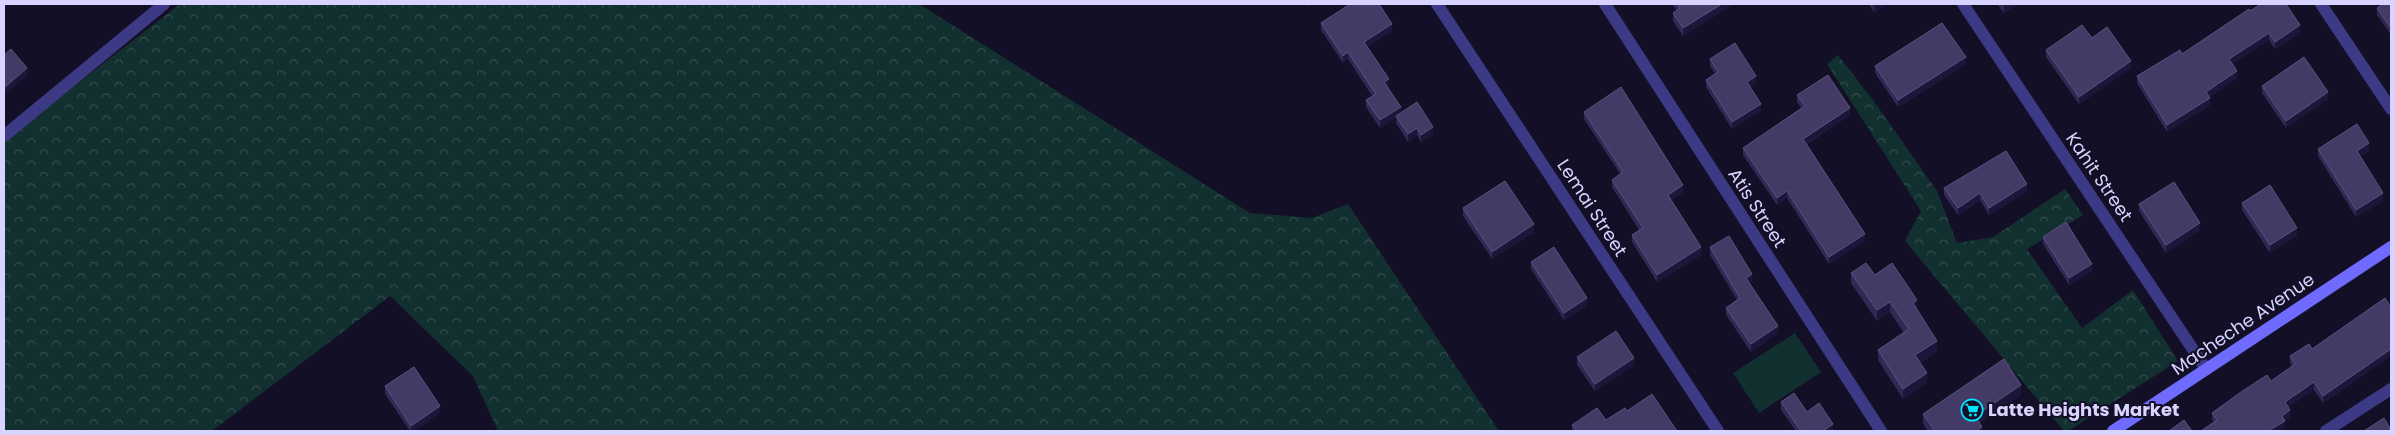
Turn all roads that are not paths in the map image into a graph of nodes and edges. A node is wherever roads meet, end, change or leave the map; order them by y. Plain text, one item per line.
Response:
1 (164, 4) edge
2 (1437, 4) edge
3 (1605, 4) edge
4 (1963, 4) edge
5 (2321, 4) edge
6 (155, 8) edge
7 (2391, 109) edge
8 (4, 136) edge
9 (2391, 247) edge
10 (2206, 369) junction
11 (2391, 389) edge
12 (1718, 431) edge
13 (1881, 431) edge
14 (2114, 431) edge
15 (2326, 431) edge

1 - 6 street
2 - 12 street, Lemai Street
3 - 13 street, Atis Street
4 - 10 street, Kahit Street
5 - 7 street
6 - 8 street
9 - 10 main road, Macheche Avenue
10 - 14 main road, Macheche Avenue
11 - 15 street

